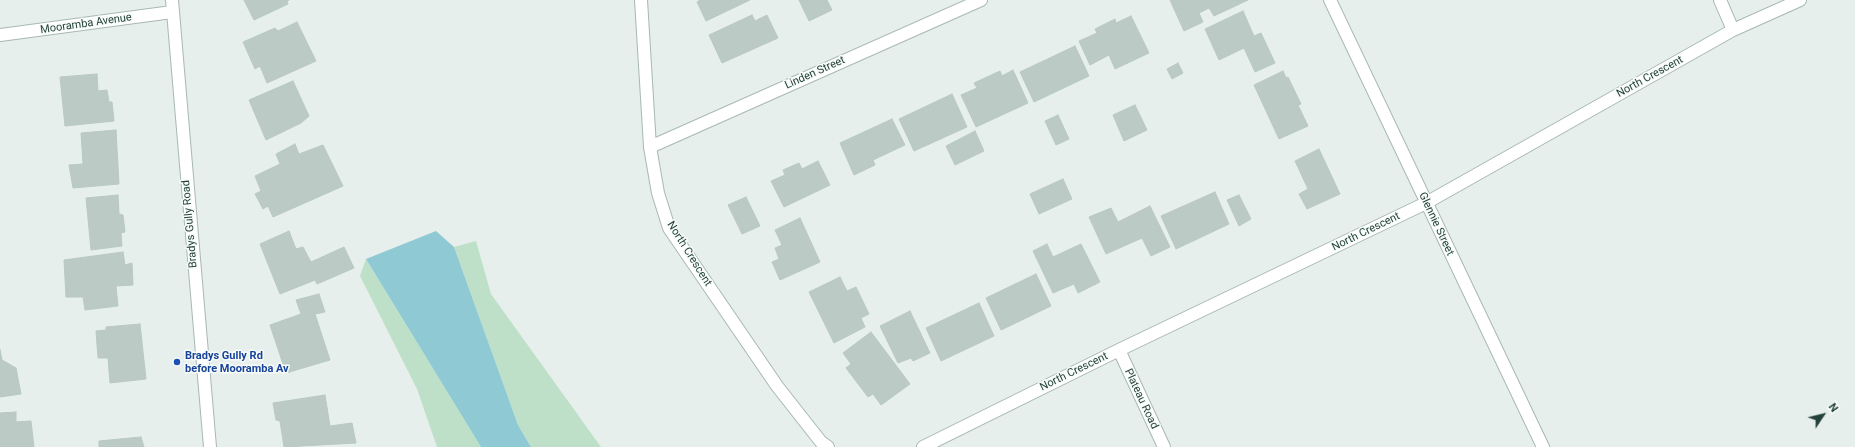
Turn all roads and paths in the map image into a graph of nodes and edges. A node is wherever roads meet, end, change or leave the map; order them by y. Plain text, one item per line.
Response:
1 (172, 0) edge
2 (641, 0) edge
3 (981, 0) edge
4 (1330, 0) edge
5 (1720, 0) edge
6 (1800, 0) edge
7 (172, 12) junction
8 (1733, 30) junction
9 (0, 35) edge
10 (650, 147) junction
11 (1426, 203) junction
12 (1119, 350) junction
13 (210, 447) edge
14 (828, 447) edge
15 (923, 447) edge
16 (1164, 447) edge
17 (1543, 447) edge

1 - 7 street, Bradys Gully Road
2 - 10 street, North Crescent
3 - 10 street, Linden Street
4 - 11 street, Glennie Street
5 - 8 street
6 - 8 street, North Crescent
7 - 9 street, Mooramba Avenue
7 - 13 street, Bradys Gully Road
8 - 11 street, North Crescent
10 - 14 street, North Crescent
11 - 12 street, North Crescent
11 - 17 street, Glennie Street
12 - 15 street, North Crescent
12 - 16 street, Plateau Road

